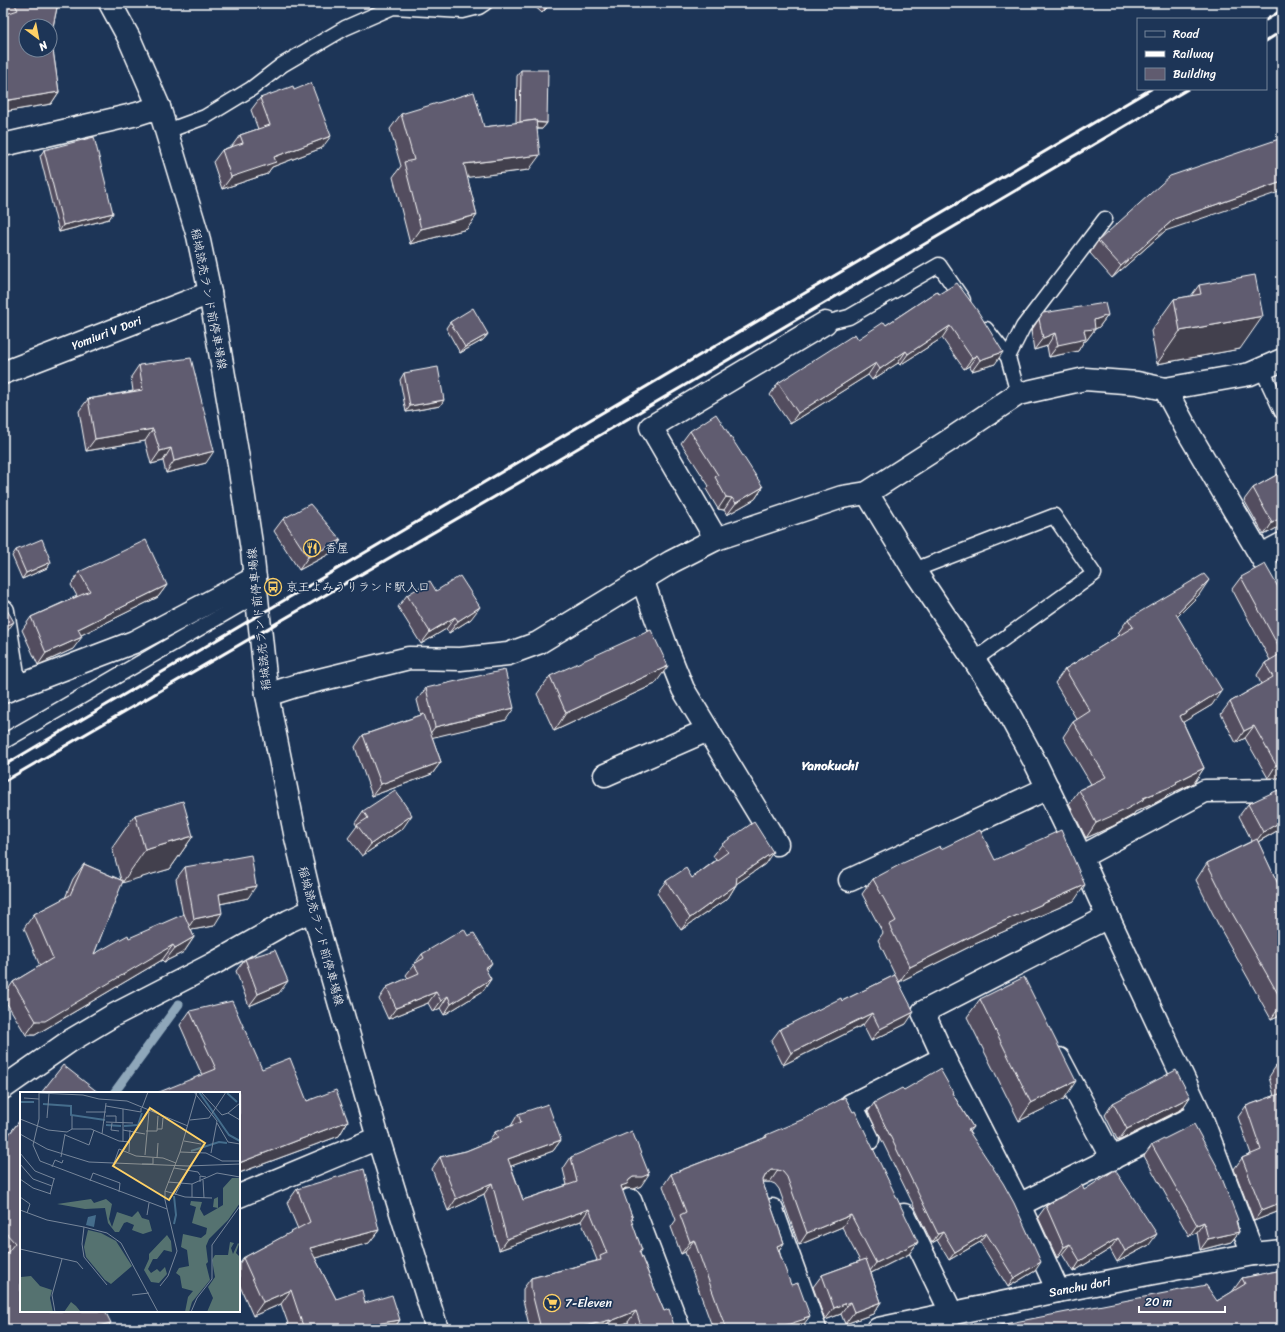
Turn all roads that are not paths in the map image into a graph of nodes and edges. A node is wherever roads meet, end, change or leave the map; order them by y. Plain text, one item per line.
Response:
1 (110, 3) edge
2 (485, 3) edge
3 (159, 107) junction
4 (167, 131) junction
5 (3, 145) edge
6 (1105, 219) dead end
7 (210, 294) junction
8 (969, 309) edge
9 (979, 321) edge
10 (825, 323) joint
11 (1008, 357) junction
12 (1282, 360) edge
13 (1262, 369) junction
14 (3, 373) edge
15 (1166, 389) junction
16 (1018, 394) junction
17 (1282, 412) edge
18 (867, 493) junction
19 (716, 539) junction
20 (1282, 544) edge
21 (1261, 555) junction
22 (914, 570) junction
23 (642, 579) junction
24 (256, 587) junction
25 (1282, 592) edge
26 (3, 611) edge
27 (974, 660) junction
28 (3, 692) edge
29 (267, 695) junction
30 (708, 730) junction
31 (3, 742) edge
32 (605, 775) dead end
33 (1048, 788) junction
34 (1282, 790) edge
35 (777, 844) dead end
36 (1081, 857) junction
37 (850, 880) dead end
38 (313, 910) junction
39 (1108, 917) junction
40 (1011, 967) junction
41 (1022, 987) edge
42 (1051, 1042) edge
43 (944, 1058) junction
44 (3, 1088) edge
45 (1200, 1114) junction
46 (378, 1138) junction
47 (876, 1156) edge
48 (1112, 1159) junction
49 (766, 1194) edge
50 (240, 1196) edge
51 (897, 1199) edge
52 (630, 1200) dead end
53 (1019, 1205) junction
54 (1282, 1251) edge
55 (1253, 1254) junction
56 (1058, 1291) junction
57 (952, 1314) junction
58 (437, 1329) edge
59 (679, 1329) edge
60 (815, 1329) edge
61 (878, 1329) edge

1 - 3 street, 稲城読売ランド前停車場線
2 - 4 lane
3 - 4 street, 稲城読売ランド前停車場線
3 - 5 street
4 - 7 street, 稲城読売ランド前停車場線
6 - 11 lane
7 - 14 street, Yomiuri V Dori
7 - 24 street, 稲城読売ランド前停車場線
8 - 10 lane
9 - 11 lane
10 - 19 street
11 - 16 lane
12 - 13 street
13 - 15 street
13 - 17 lane
15 - 16 street
15 - 21 street
16 - 18 street
18 - 19 street
18 - 22 street
19 - 23 street
20 - 21 street
21 - 25 street
22 - 27 street
22 - 27 lane
23 - 29 street
23 - 30 street
24 - 28 street
24 - 29 street, 稲城読売ランド前停車場線
24 - 31 lane
26 - 28 street
27 - 33 street
29 - 38 street, 稲城読売ランド前停車場線
30 - 32 street
30 - 35 street
33 - 36 street
33 - 37 street
34 - 36 street
36 - 39 street
38 - 44 street
38 - 46 street, 稲城読売ランド前停車場線
39 - 40 street
39 - 45 street
40 - 41 street
40 - 43 street
42 - 48 street
43 - 47 street
43 - 53 street
45 - 48 street
45 - 55 street
46 - 50 street
46 - 58 street, 稲城読売ランド前停車場線
48 - 53 street
49 - 60 street
51 - 57 street
52 - 59 street
53 - 56 street
54 - 55 street, Sanchu dori
55 - 56 street, Sanchu dori
56 - 57 street, Sanchu dori
57 - 61 street, Sanchu dori

